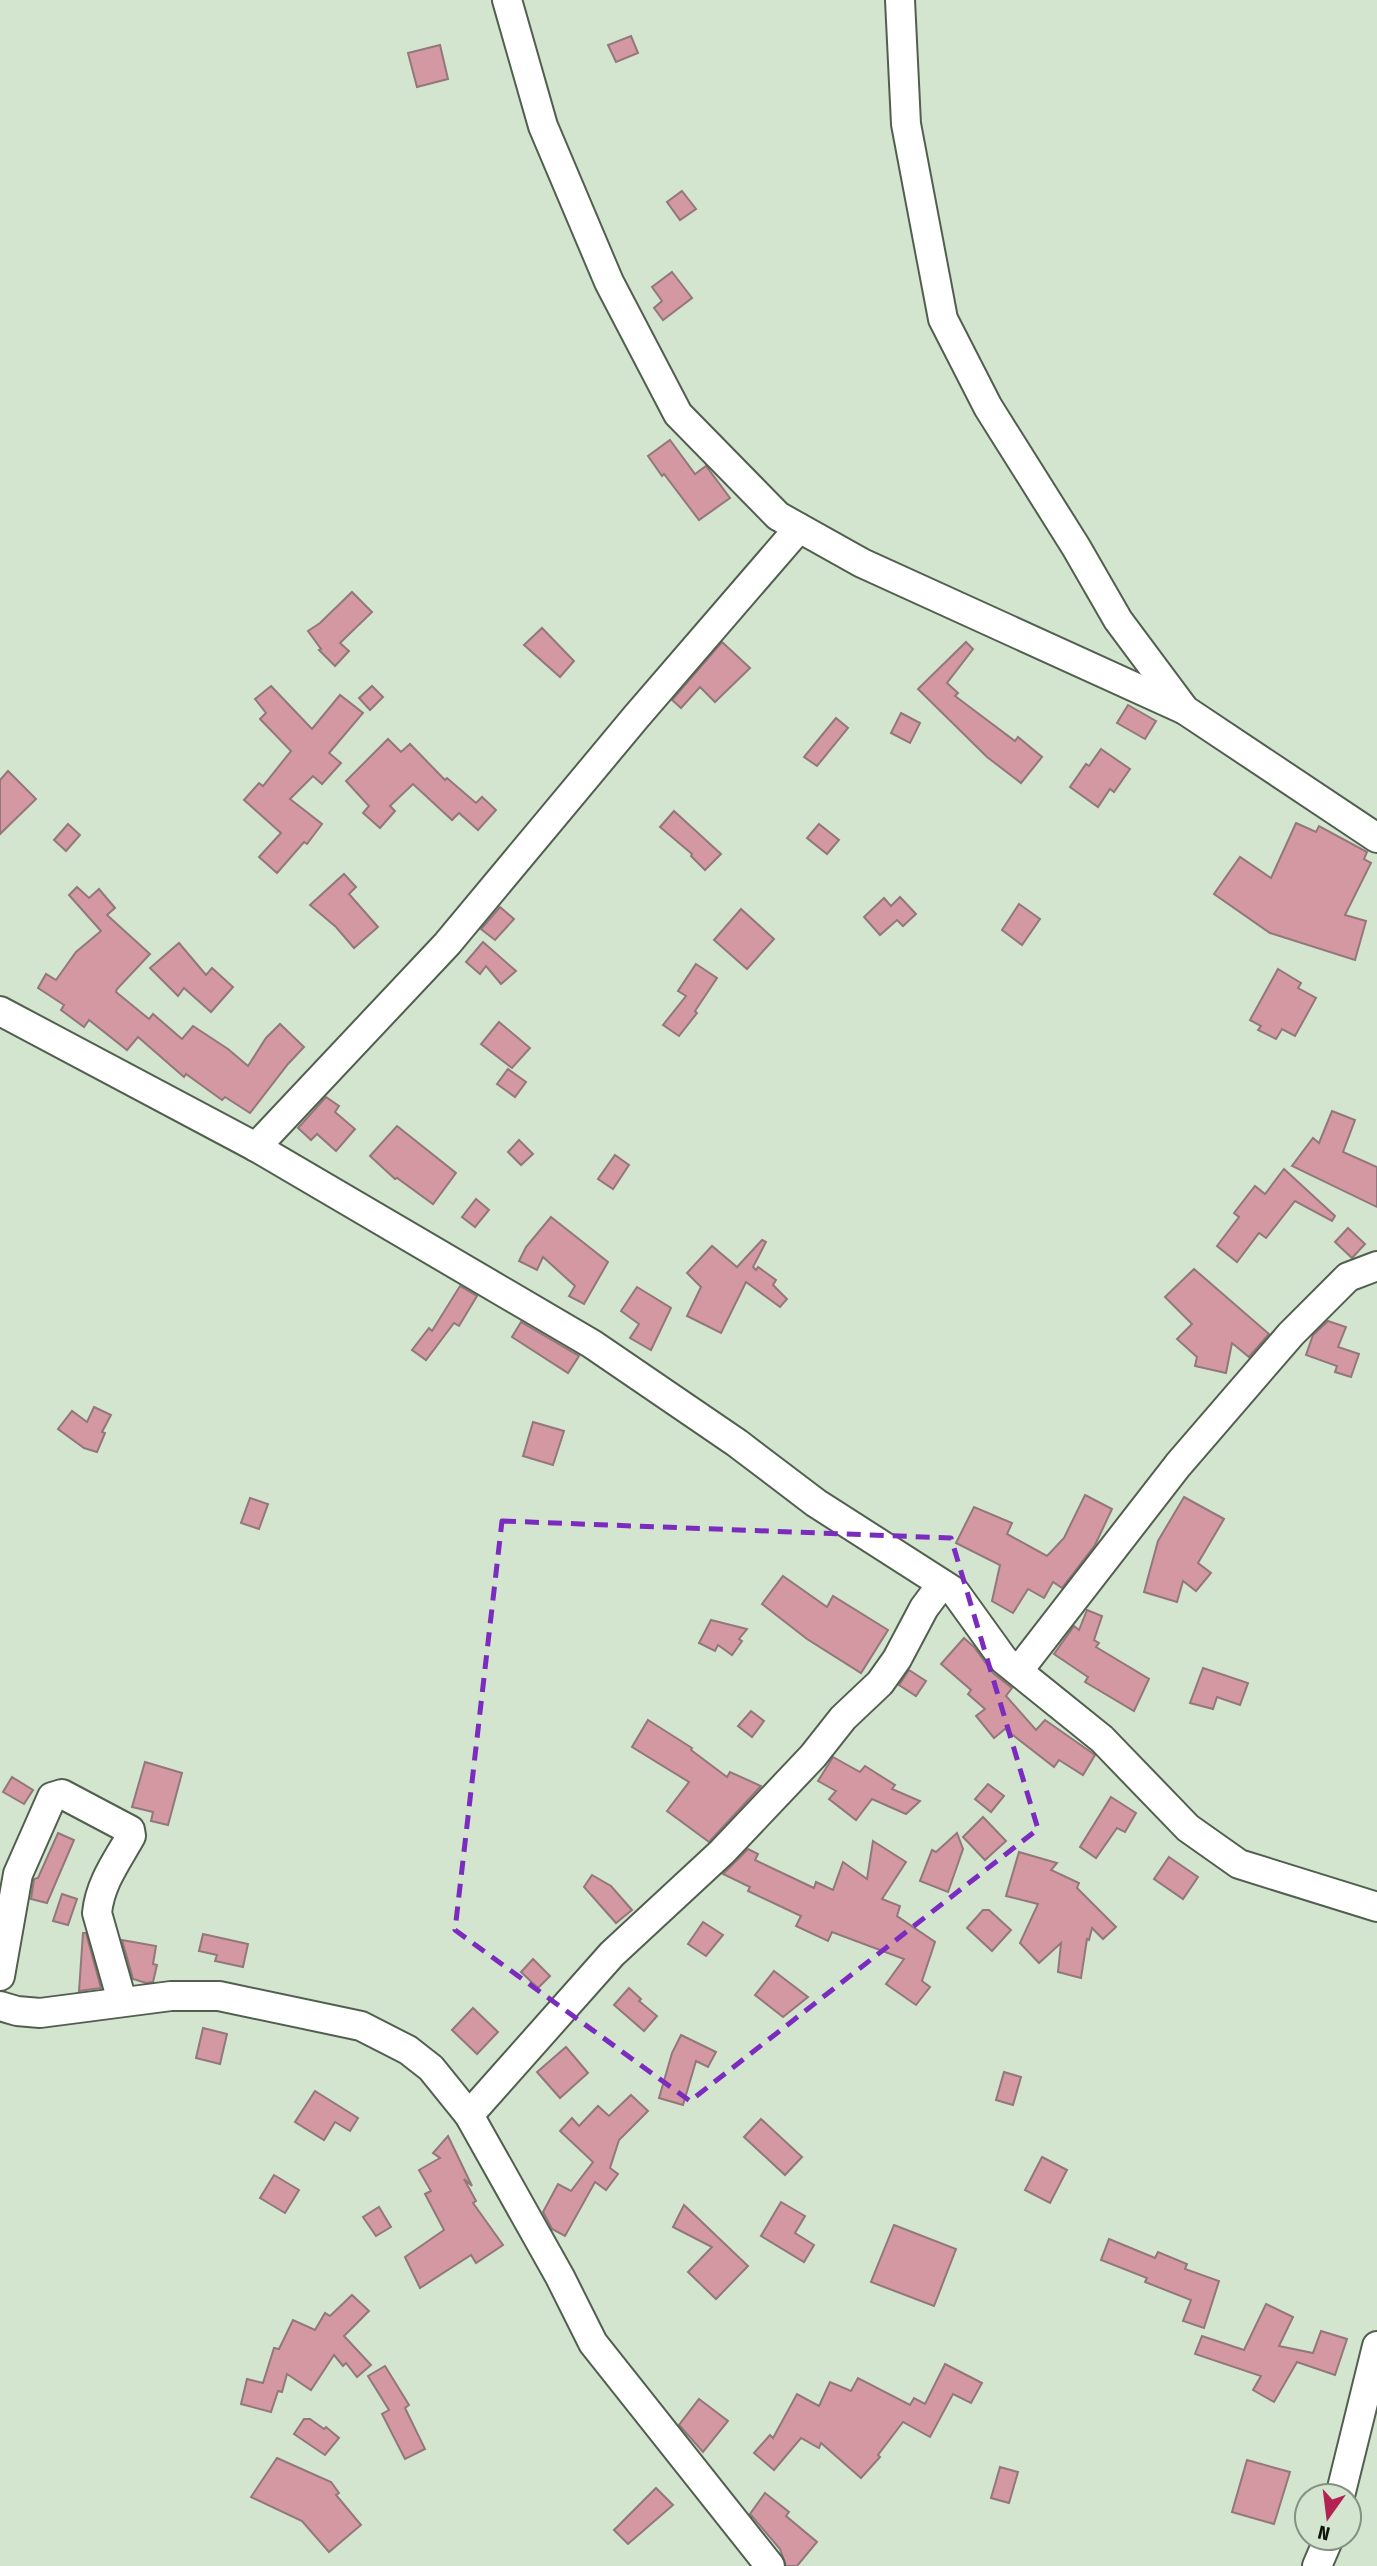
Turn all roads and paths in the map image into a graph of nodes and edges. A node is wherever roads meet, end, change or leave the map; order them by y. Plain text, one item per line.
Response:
1 (507, 0) edge
2 (900, 0) edge
3 (799, 527) junction
4 (1185, 710) junction
5 (1377, 838) edge
6 (0, 1011) edge
7 (256, 1147) junction
8 (1377, 1266) edge
9 (942, 1584) junction
10 (1018, 1670) junction
11 (1377, 1907) edge
12 (0, 1976) edge
13 (122, 2001) junction
14 (0, 2007) edge
15 (469, 2115) junction
16 (1377, 2346) edge
17 (1343, 2482) edge
18 (770, 2566) edge

1 - 3 street
2 - 4 street
3 - 4 street
3 - 7 street
4 - 5 street
6 - 7 street
7 - 9 street
8 - 10 street
9 - 10 street
9 - 15 street
10 - 11 street
12 - 13 street
13 - 14 street
13 - 15 street
15 - 18 street
16 - 17 street

